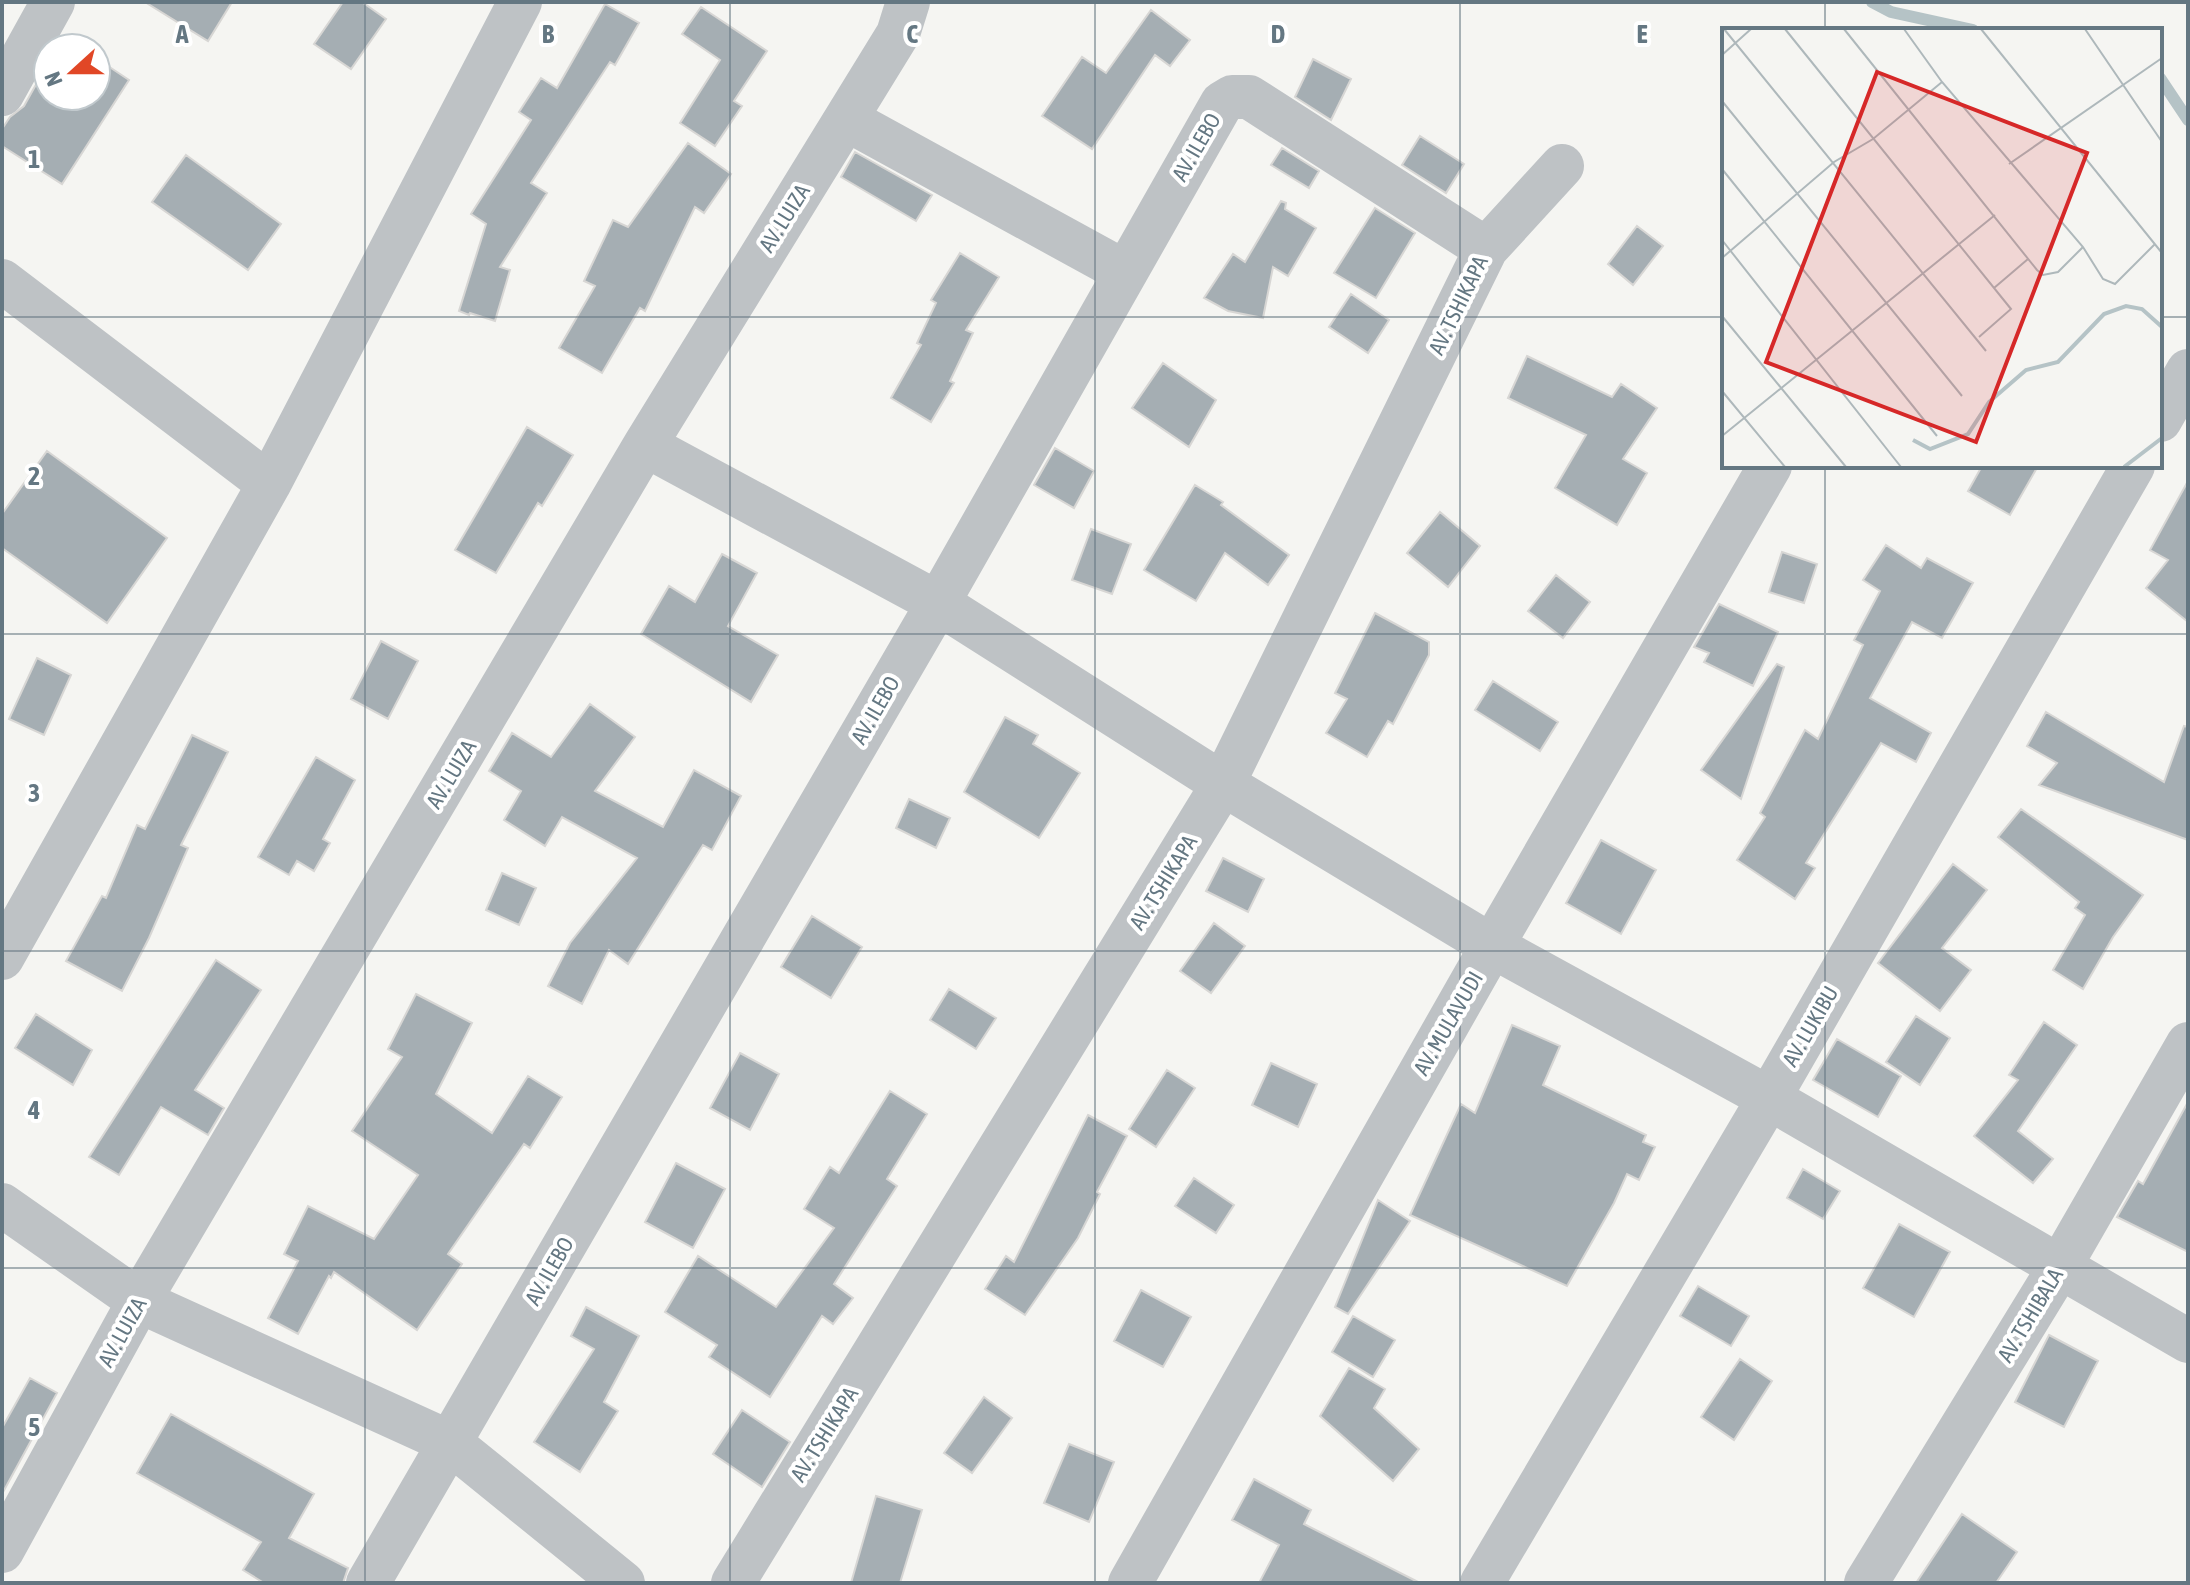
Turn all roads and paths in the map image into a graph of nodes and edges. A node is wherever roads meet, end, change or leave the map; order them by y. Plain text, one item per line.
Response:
1 (53, 2) edge
2 (520, 2) edge
3 (908, 2) edge
4 (2, 94) edge
5 (846, 119) junction
6 (1562, 166) dead end
7 (1486, 249) junction
8 (1125, 272) junction
9 (2, 281) edge
10 (2188, 371) edge
11 (2162, 416) edge
12 (645, 445) junction
13 (1769, 468) edge
14 (2132, 468) edge
15 (269, 484) junction
16 (938, 603) junction
17 (1223, 784) junction
18 (1492, 946) junction
19 (2, 958) edge
20 (2188, 1044) edge
21 (1769, 1098) junction
22 (2, 1205) edge
23 (2059, 1268) junction
24 (139, 1301) junction
25 (2188, 1341) edge
26 (449, 1442) junction
27 (2, 1551) edge
28 (368, 1583) edge
29 (623, 1583) edge
30 (733, 1583) edge
31 (1130, 1583) edge
32 (1482, 1583) edge
33 (1866, 1583) edge

1 - 4 street
2 - 15 street
3 - 5 street, AV. LUIZA
5 - 8 street
5 - 12 street, AV. LUIZA
6 - 7 street, AV. TSHIKAPA
7 - 8 street, AV. ILEBO
7 - 17 street, AV. TSHIKAPA
8 - 16 street, AV. ILEBO
9 - 15 street
10 - 11 street
12 - 16 street
12 - 24 street, AV. LUIZA
13 - 18 street, AV. MULAVUDI
14 - 21 street, AV. LUKIBU
15 - 19 street
16 - 17 street
16 - 26 street, AV. ILEBO
17 - 18 street
17 - 30 street, AV. TSHIKAPA
18 - 21 street
18 - 31 street, AV. MULAVUDI
20 - 23 street, AV. TSHIBALA
21 - 23 street
21 - 32 street, AV. LUKIBU
22 - 24 street
23 - 25 street
23 - 33 street, AV. TSHIBALA
24 - 26 street
24 - 27 street, AV. LUIZA
26 - 28 street, AV. ILEBO
26 - 29 street

